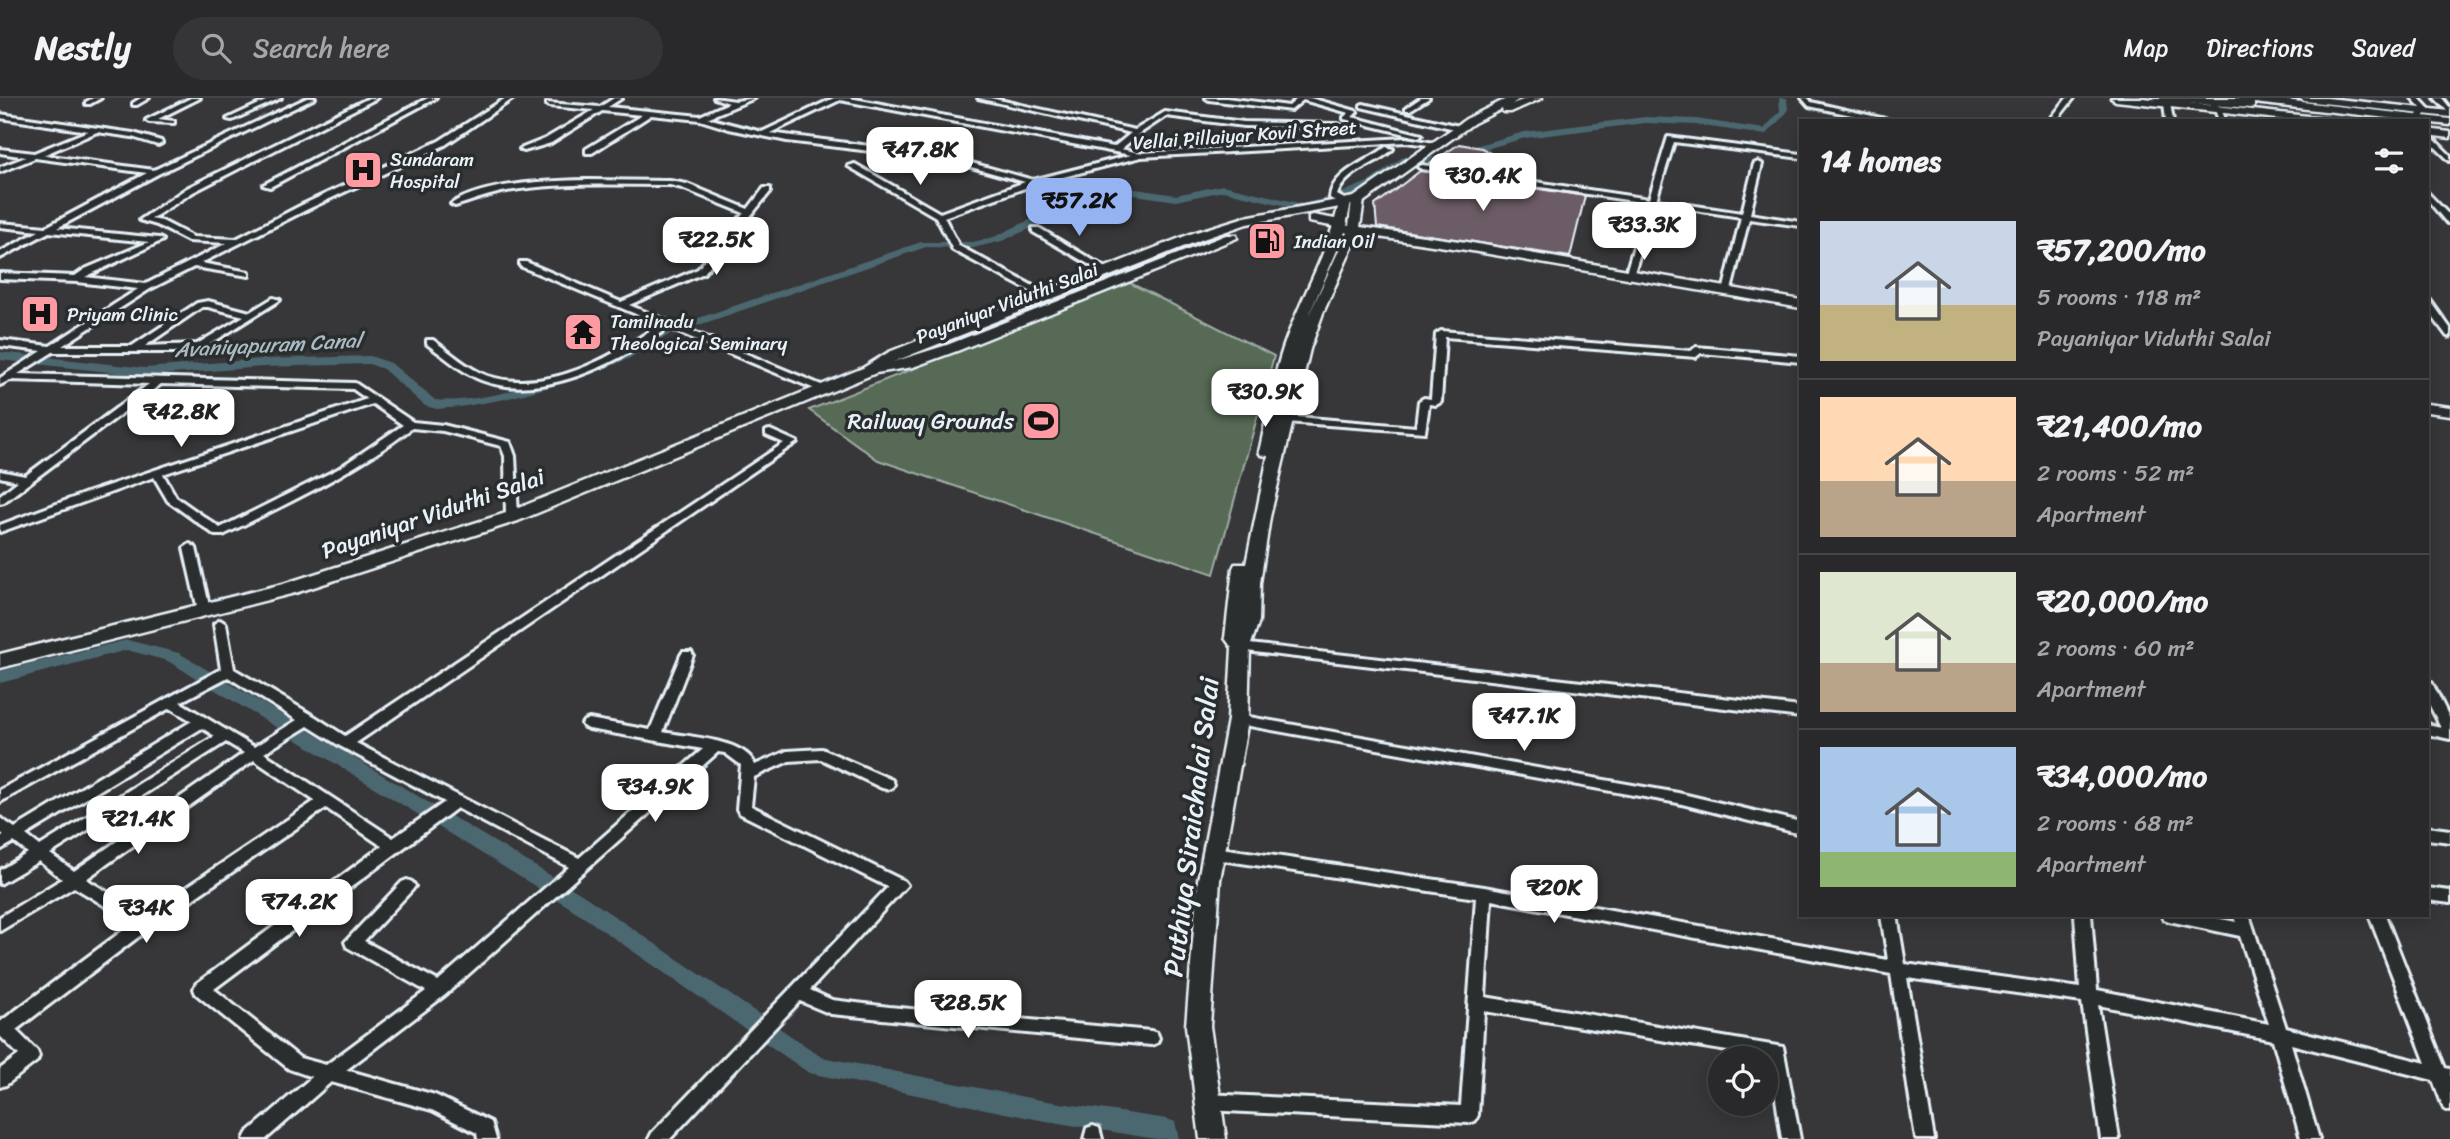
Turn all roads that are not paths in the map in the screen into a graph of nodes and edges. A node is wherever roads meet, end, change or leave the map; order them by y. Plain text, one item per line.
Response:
1 (98, 98) edge
2 (146, 98) edge
3 (197, 98) edge
4 (278, 98) edge
5 (312, 98) edge
6 (374, 98) edge
7 (433, 98) edge
8 (511, 98) edge
9 (620, 98) edge
10 (717, 98) edge
11 (752, 98) edge
12 (838, 98) edge
13 (981, 98) edge
14 (1211, 98) edge
15 (1302, 98) edge
16 (1373, 98) edge
17 (1426, 98) edge
18 (1537, 98) edge
19 (1805, 98) edge
20 (2071, 98) edge
21 (2116, 98) edge
22 (2195, 98) edge
23 (2243, 98) edge
24 (2304, 98) edge
25 (2415, 98) edge
26 (2438, 98) edge
27 (1510, 99) edge
28 (2331, 100) edge
29 (1323, 101) edge
30 (2162, 101) edge
31 (88, 103) dead end
32 (736, 103) junction
33 (135, 104) dead end
34 (549, 104) dead end
35 (2214, 104) junction
36 (1363, 106) junction
37 (601, 108) junction
38 (1408, 109) dead end
39 (1841, 110) junction
40 (1354, 112) junction
41 (650, 113) junction
42 (2450, 113) edge
43 (0, 116) edge
44 (701, 118) junction
45 (1346, 118) junction
46 (2426, 118) edge
47 (1836, 119) edge
48 (1882, 119) edge
49 (2055, 119) edge
50 (2169, 119) edge
51 (2222, 119) edge
52 (2313, 119) edge
53 (2372, 119) edge
54 (2429, 119) edge
55 (230, 120) dead end
56 (172, 122) dead end
57 (2450, 122) edge
58 (1338, 126) junction
59 (1460, 128) junction
60 (2450, 128) edge
61 (98, 130) junction
62 (1136, 132) junction
63 (2429, 133) edge
64 (765, 134) junction
65 (2429, 135) edge
66 (2450, 135) edge
67 (1439, 142) junction
68 (158, 143) dead end
69 (1327, 144) junction
70 (2429, 147) edge
71 (2440, 148) junction
72 (524, 149) dead end
73 (1389, 149) dead end
74 (0, 150) edge
75 (1115, 150) junction
76 (589, 151) dead end
77 (32, 155) junction
78 (1141, 155) junction
79 (1799, 156) edge
80 (2450, 159) edge
81 (1423, 161) junction
82 (1758, 164) dead end
83 (852, 166) dead end
84 (0, 170) edge
85 (155, 172) junction
86 (1033, 182) junction
87 (267, 184) dead end
88 (767, 190) dead end
89 (2429, 198) edge
90 (2450, 201) edge
91 (1652, 203) junction
92 (455, 204) dead end
93 (749, 212) junction
94 (1309, 214) junction
95 (1744, 215) junction
96 (939, 216) junction
97 (1347, 216) junction
98 (2450, 221) edge
99 (1799, 224) edge
100 (0, 225) edge
101 (1228, 226) junction
102 (48, 229) junction
103 (1036, 230) dead end
104 (180, 232) junction
105 (1240, 235) junction
106 (1377, 236) junction
107 (159, 240) junction
108 (237, 241) junction
109 (0, 255) edge
110 (1344, 255) junction
111 (1132, 261) junction
112 (192, 264) junction
113 (523, 264) dead end
114 (1107, 271) junction
115 (1148, 271) junction
116 (246, 274) dead end
117 (0, 276) edge
118 (1629, 276) junction
119 (77, 279) junction
120 (147, 287) junction
121 (1727, 292) junction
122 (1045, 296) junction
123 (276, 300) dead end
124 (1799, 304) edge
125 (621, 305) junction
126 (2429, 305) edge
127 (252, 315) junction
128 (667, 324) junction
129 (2450, 334) edge
130 (0, 342) edge
131 (430, 342) dead end
132 (53, 349) junction
133 (134, 349) junction
134 (1799, 359) edge
135 (868, 371) junction
136 (4, 380) edge
137 (157, 382) junction
138 (823, 389) junction
139 (374, 400) junction
140 (2429, 408) edge
141 (2450, 411) edge
142 (1286, 419) junction
143 (410, 425) junction
144 (769, 433) dead end
145 (0, 474) edge
146 (158, 474) junction
147 (27, 480) junction
148 (0, 500) edge
149 (512, 517) junction
150 (0, 529) edge
151 (190, 548) dead end
152 (204, 610) junction
153 (220, 624) dead end
154 (1241, 647) junction
155 (687, 655) dead end
156 (0, 661) edge
157 (228, 671) junction
158 (2429, 690) edge
159 (177, 697) junction
160 (1799, 712) edge
161 (1238, 720) junction
162 (201, 722) junction
163 (304, 723) junction
164 (589, 724) dead end
165 (2429, 729) edge
166 (2450, 733) edge
167 (655, 735) junction
168 (225, 736) junction
169 (345, 743) junction
170 (716, 746) junction
171 (259, 750) junction
172 (747, 774) junction
173 (887, 784) dead end
174 (0, 797) edge
175 (326, 801) junction
176 (456, 801) junction
177 (0, 824) edge
178 (1799, 827) edge
179 (2429, 833) edge
180 (15, 835) junction
181 (2450, 836) edge
182 (0, 844) edge
183 (393, 846) junction
184 (39, 853) junction
185 (1214, 853) junction
186 (575, 871) junction
187 (0, 878) edge
188 (74, 879) junction
189 (407, 886) dead end
190 (1484, 893) junction
191 (2429, 894) edge
192 (2450, 897) edge
193 (1889, 917) edge
194 (2083, 917) edge
195 (2188, 917) edge
196 (2378, 917) edge
197 (145, 923) junction
198 (2243, 923) edge
199 (0, 925) edge
200 (1898, 970) junction
201 (439, 990) junction
202 (797, 992) junction
203 (2089, 996) junction
204 (1478, 1003) junction
205 (2280, 1034) junction
206 (1151, 1038) dead end
207 (329, 1073) junction
208 (2445, 1075) edge
209 (0, 1079) edge
210 (1206, 1102) junction
211 (2450, 1103) edge
212 (253, 1139) edge
213 (487, 1139) edge
214 (659, 1139) edge
215 (1213, 1139) edge
216 (1791, 1139) edge
217 (1925, 1139) edge
218 (2110, 1139) edge
219 (2311, 1139) edge

1 - 31 street
2 - 33 street
3 - 56 street
4 - 55 street
5 - 85 street
6 - 104 street
7 - 87 street
8 - 108 street
9 - 37 street
10 - 32 street
11 - 32 street
12 - 64 street
12 - 75 street
13 - 62 street
14 - 15 street
15 - 29 street
16 - 36 street
17 - 38 street
18 - 81 main road
19 - 39 street
20 - 49 street
21 - 30 main road
22 - 35 main road
23 - 46 main road
24 - 28 main road
25 - 46 street
26 - 42 street
27 - 59 main road
28 - 46 main road
29 - 40 street
30 - 35 main road
30 - 50 street
32 - 44 street
34 - 37 street
35 - 51 street
35 - 52 main road
35 - 53 main road
36 - 40 street
36 - 59 street
37 - 41 street
37 - 72 street
39 - 47 street
39 - 48 street
40 - 45 street
41 - 44 street
41 - 76 street
42 - 46 main road
43 - 61 street
44 - 64 street
45 - 58 street
45 - 67 street
46 - 57 main road
54 - 60 main road
58 - 62 street
58 - 69 street
59 - 67 main road
61 - 68 street
61 - 77 street
62 - 75 street
63 - 66 main road
64 - 86 street
65 - 71 street
67 - 69 street, Vellai Pillaiyar Kovil Street
67 - 81 main road
69 - 78 street, Vellai Pillaiyar Kovil Street
70 - 71 street
71 - 80 street
73 - 97 street
74 - 77 street
75 - 78 street
77 - 84 street
77 - 85 street
78 - 86 street, Vellai Pillaiyar Kovil Street
79 - 91 street
81 - 91 street
81 - 97 main road
82 - 95 street
83 - 96 street
85 - 102 street
86 - 96 street, Vellai Pillaiyar Kovil Street
88 - 93 street
89 - 90 street
89 - 98 street
91 - 95 street
91 - 118 street
92 - 93 street
93 - 125 street
94 - 97 main road, Payaniyar Viduthi Salai
94 - 101 main road, Payaniyar Viduthi Salai
94 - 105 main road, Payaniyar Viduthi Salai
95 - 99 street
95 - 121 street
96 - 122 street
97 - 106 main road
97 - 110 main road, Puthiya Siraichalai Salai
97 - 154 main road, Puthiya Siraichalai Salai
100 - 102 street
101 - 105 main road
101 - 111 main road, Payaniyar Viduthi Salai
102 - 107 street
102 - 109 street
103 - 114 street
104 - 107 street
104 - 108 street
105 - 115 main road, Payaniyar Viduthi Salai
106 - 110 main road
106 - 118 main road
107 - 119 street
108 - 112 street
110 - 142 main road, Puthiya Siraichalai Salai
111 - 114 main road, Payaniyar Viduthi Salai
111 - 115 main road
112 - 116 street
112 - 120 street
113 - 125 street
114 - 122 main road, Payaniyar Viduthi Salai
115 - 135 main road, Payaniyar Viduthi Salai
117 - 119 street
118 - 121 main road
119 - 120 street
120 - 132 street
121 - 124 main road
122 - 135 main road, Payaniyar Viduthi Salai
123 - 127 street
125 - 128 street
126 - 129 street
127 - 133 street
127 - 133 street
128 - 131 street
128 - 138 street
130 - 132 street
132 - 133 street
132 - 136 street
134 - 142 street
135 - 138 main road, Payaniyar Viduthi Salai
136 - 137 street
137 - 139 street
137 - 147 street
138 - 149 main road, Payaniyar Viduthi Salai
139 - 143 street
139 - 146 street
140 - 141 main road
142 - 154 main road, Puthiya Siraichalai Salai
143 - 146 street
143 - 149 street
144 - 169 street
145 - 147 street
146 - 150 street
147 - 148 street
149 - 152 main road, Payaniyar Viduthi Salai
151 - 152 street
152 - 156 main road, Payaniyar Viduthi Salai
153 - 157 street
154 - 160 street
154 - 161 main road, Puthiya Siraichalai Salai
155 - 167 street
157 - 159 street
157 - 163 street
158 - 166 street
159 - 162 street
159 - 174 street
161 - 178 street
161 - 185 main road, Puthiya Siraichalai Salai
162 - 168 street
162 - 180 street
163 - 169 street
163 - 171 street
164 - 167 street
165 - 166 street
167 - 170 street
168 - 171 street
168 - 184 street
169 - 176 street
170 - 172 street
170 - 186 street
171 - 175 street
171 - 188 street
172 - 173 street
172 - 202 street
175 - 183 street
175 - 197 street
176 - 183 street
176 - 186 street
177 - 180 street
179 - 181 street
180 - 182 street
180 - 184 street
183 - 207 street
184 - 187 street
184 - 188 street
185 - 190 street
185 - 210 main road, Puthiya Siraichalai Salai
186 - 201 street
188 - 197 street
188 - 199 street
189 - 201 street
190 - 200 street
190 - 204 street
191 - 192 street
193 - 200 street
194 - 203 street
195 - 198 street
196 - 208 street
197 - 209 street
198 - 205 street
200 - 203 street
200 - 217 street
201 - 207 street
202 - 206 street
202 - 214 street
203 - 205 street
203 - 218 street
204 - 210 street
204 - 216 street
205 - 208 street
205 - 219 street
207 - 212 street
207 - 213 street
208 - 211 street
210 - 215 main road, Puthiya Siraichalai Salai

